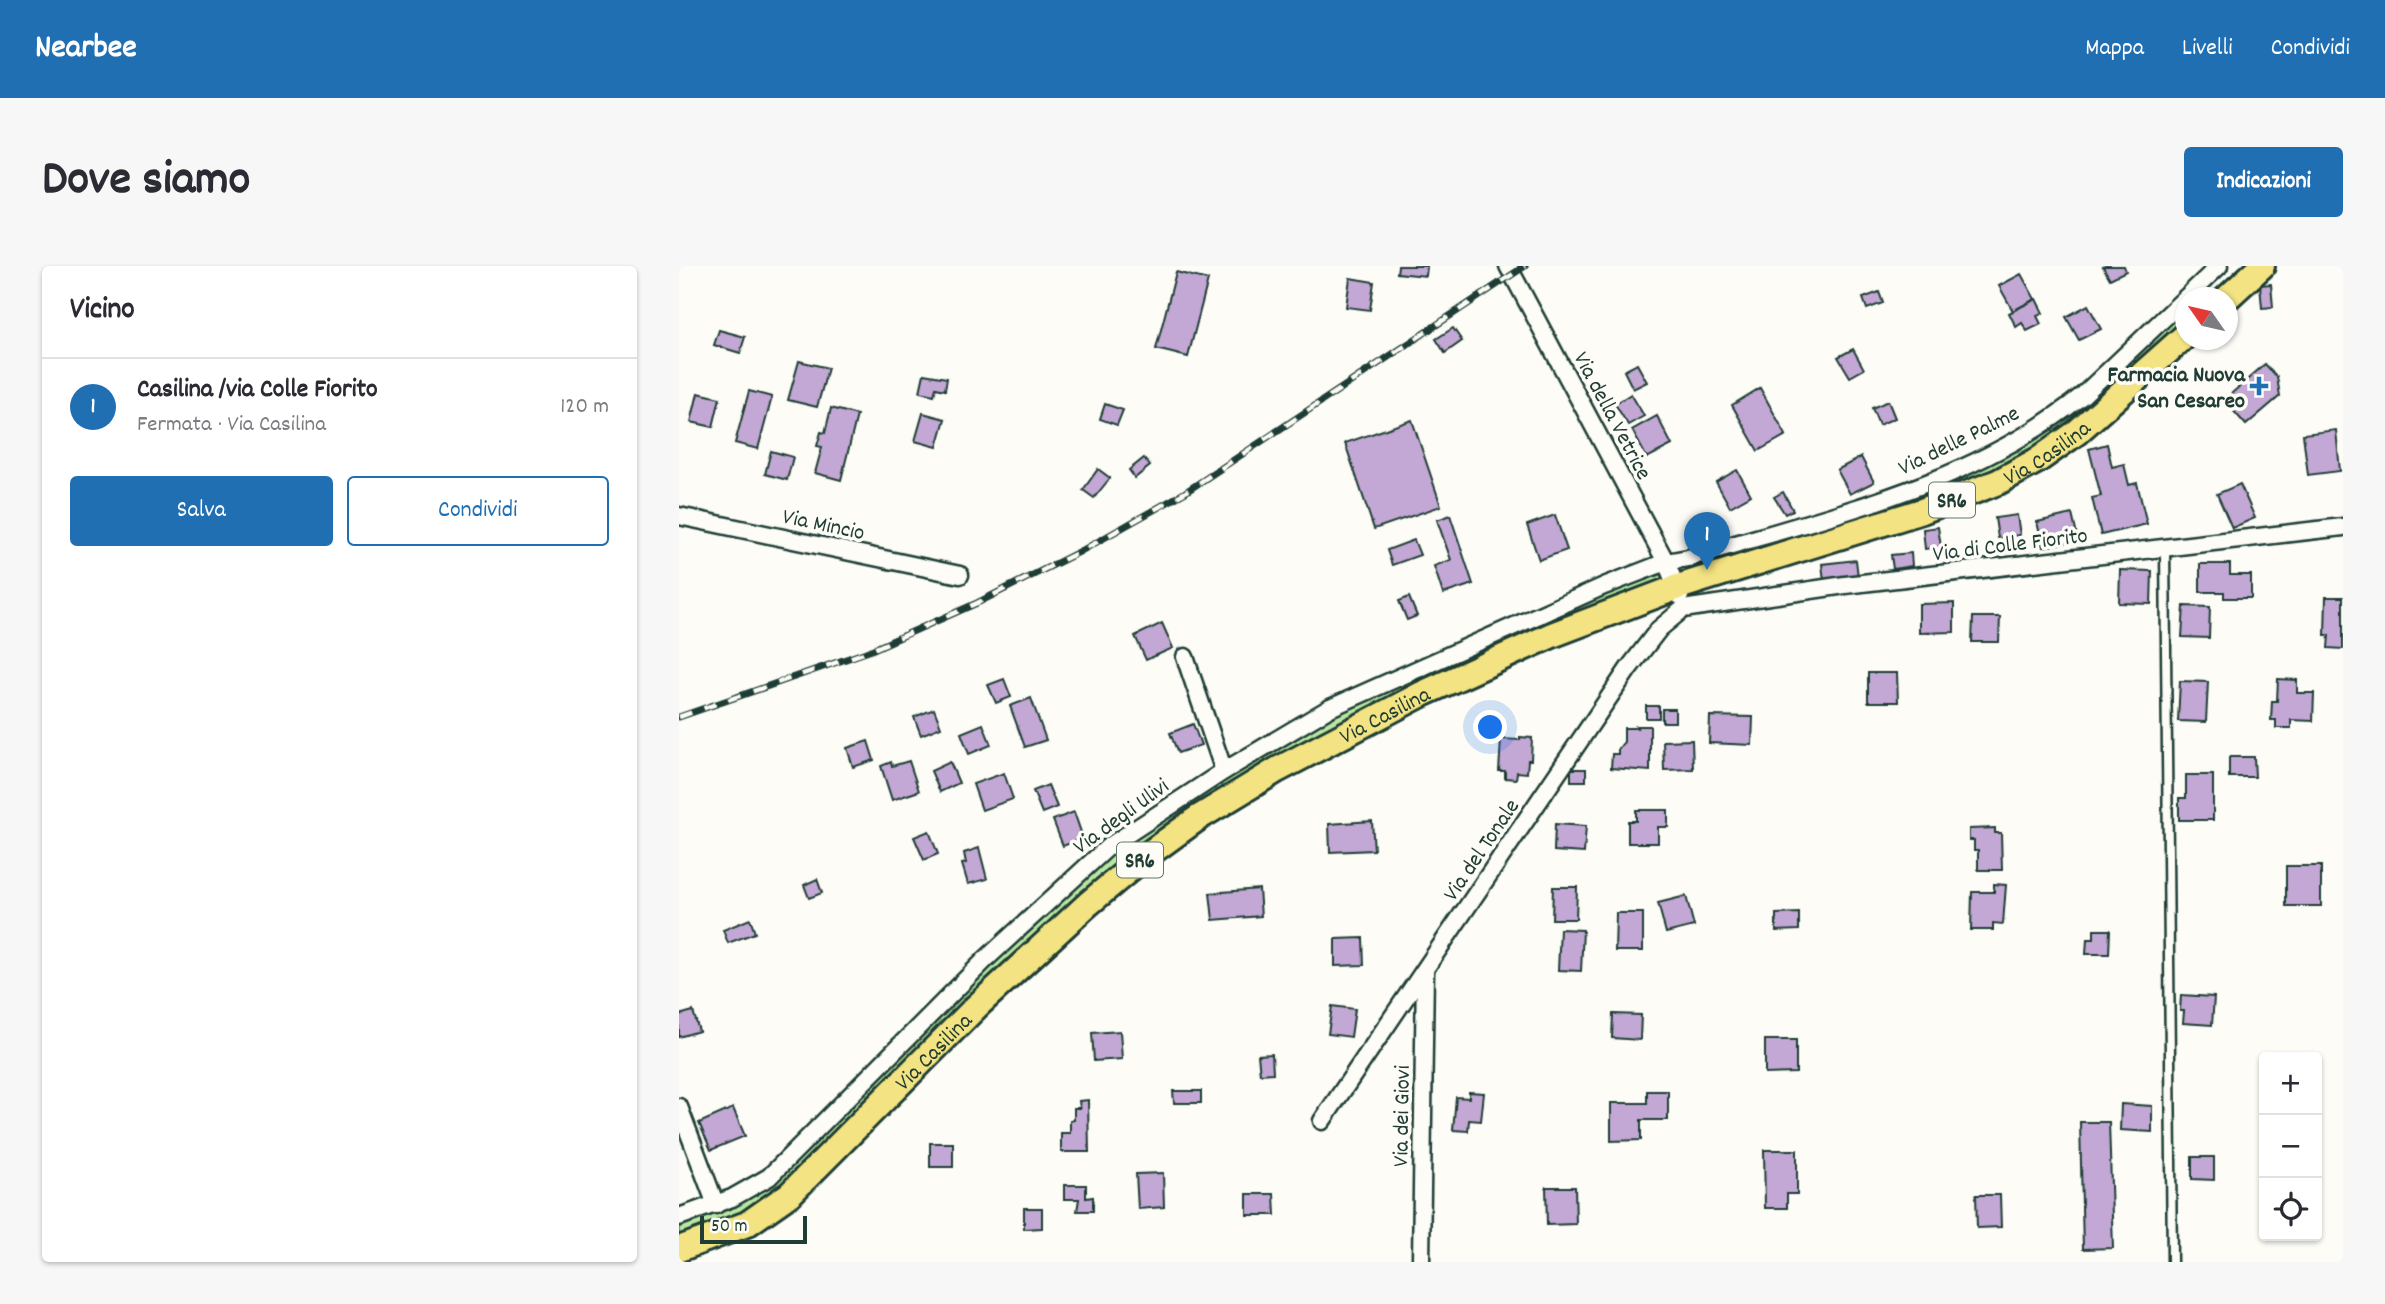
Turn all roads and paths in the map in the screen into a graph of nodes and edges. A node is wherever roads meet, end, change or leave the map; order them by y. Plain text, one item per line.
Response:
1 (1508, 266) edge
2 (2219, 266) edge
3 (2262, 266) edge
4 (2238, 289) edge
5 (2175, 346) edge
6 (679, 516) edge
7 (2343, 527) edge
8 (2165, 547) junction
9 (1666, 562) junction
10 (960, 575) dead end
11 (1680, 598) junction
12 (1185, 657) dead end
13 (1224, 771) junction
14 (1425, 970) junction
15 (679, 1107) edge
16 (1322, 1121) dead end
17 (716, 1205) junction
18 (679, 1217) edge
19 (681, 1253) edge
20 (1421, 1262) edge
21 (2172, 1262) edge

1 - 9 street, Via della Vetrice
2 - 9 street, Via delle Palme
3 - 4 main road
5 - 11 main road, Via Casilina / SR6
6 - 10 street, Via Mincio
7 - 8 street, Via di Colle Fiorito
8 - 11 street, Via di Colle Fiorito
8 - 21 lane
9 - 11 street, Via della Vetrice
9 - 13 street, Via degli Ulivi
11 - 14 street, Via del Tonale
11 - 19 main road, Via Casilina / SR6
12 - 13 street
13 - 17 street, Via degli Ulivi
14 - 16 street, Via del Tonale
14 - 20 street, Via dei Giovi
15 - 17 street
17 - 18 street, Via degli Ulivi

